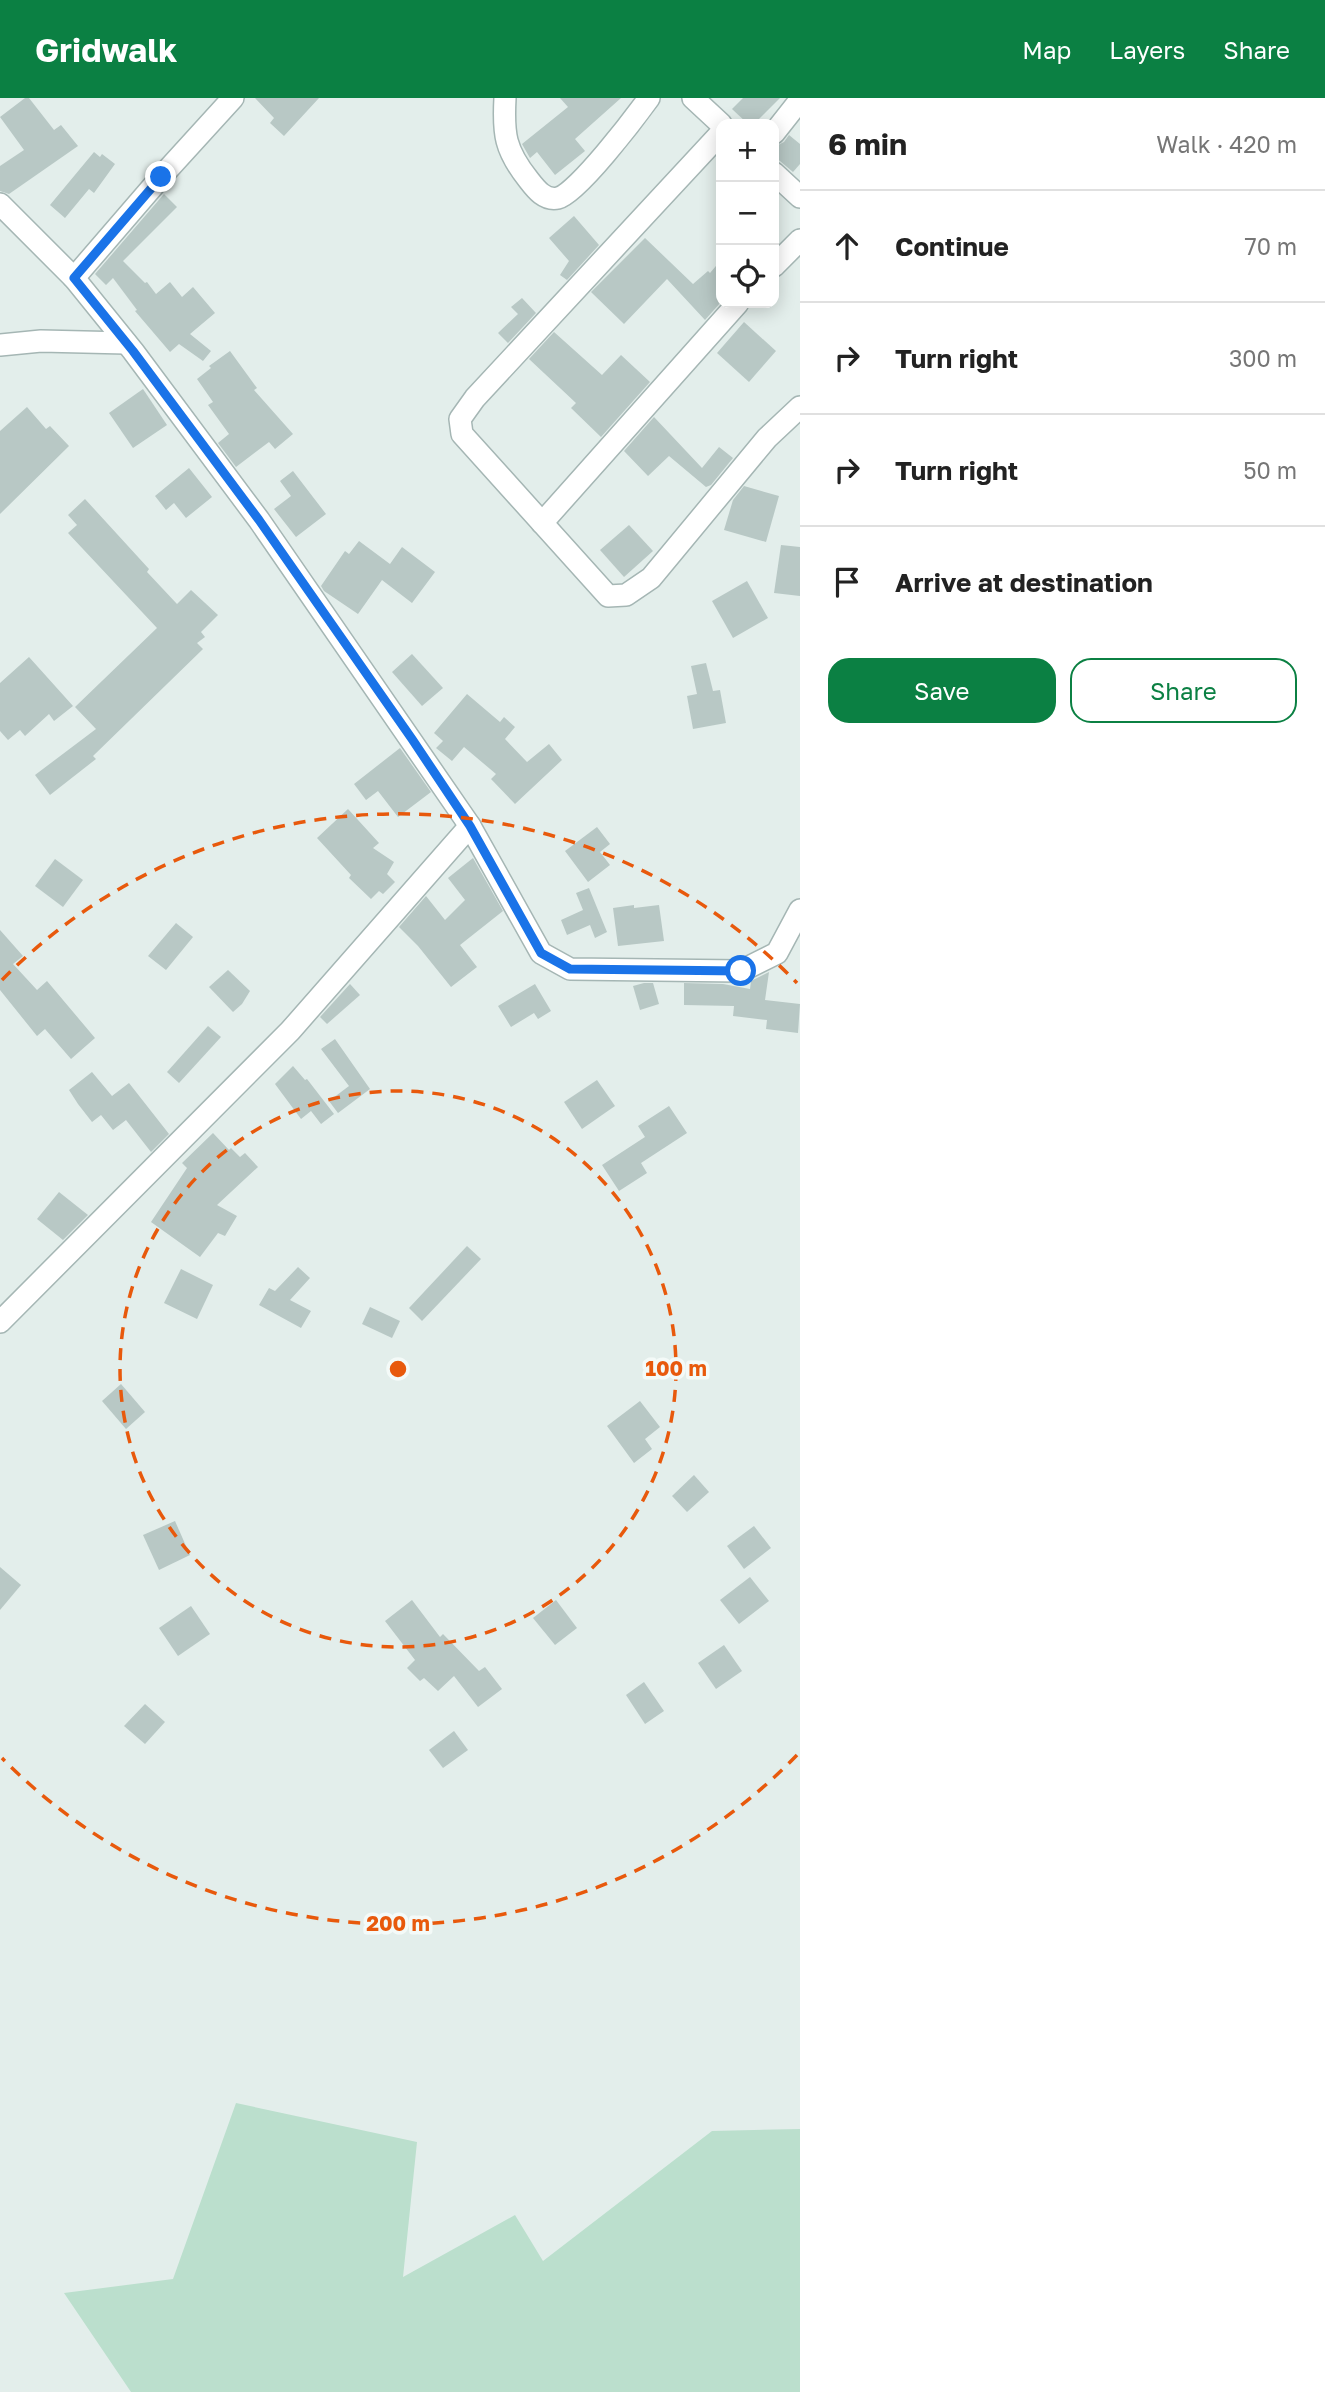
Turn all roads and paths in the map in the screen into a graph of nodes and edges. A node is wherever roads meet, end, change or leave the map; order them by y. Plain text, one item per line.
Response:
1 (233, 98) edge
2 (505, 98) edge
3 (649, 98) edge
4 (693, 98) edge
5 (800, 100) edge
6 (718, 112) edge
7 (779, 127) edge
8 (716, 137) edge
9 (0, 204) edge
10 (800, 240) edge
11 (779, 261) edge
12 (74, 278) junction
13 (734, 308) edge
14 (126, 343) junction
15 (0, 345) edge
16 (800, 407) edge
17 (542, 523) junction
18 (470, 826) junction
19 (800, 910) edge
20 (0, 1322) edge

1 - 12 street
2 - 3 street
4 - 6 street
5 - 7 street
8 - 17 street
9 - 12 street
10 - 11 street
12 - 14 street
13 - 17 street
14 - 15 street
14 - 18 street
16 - 17 street
18 - 19 street
18 - 20 street

